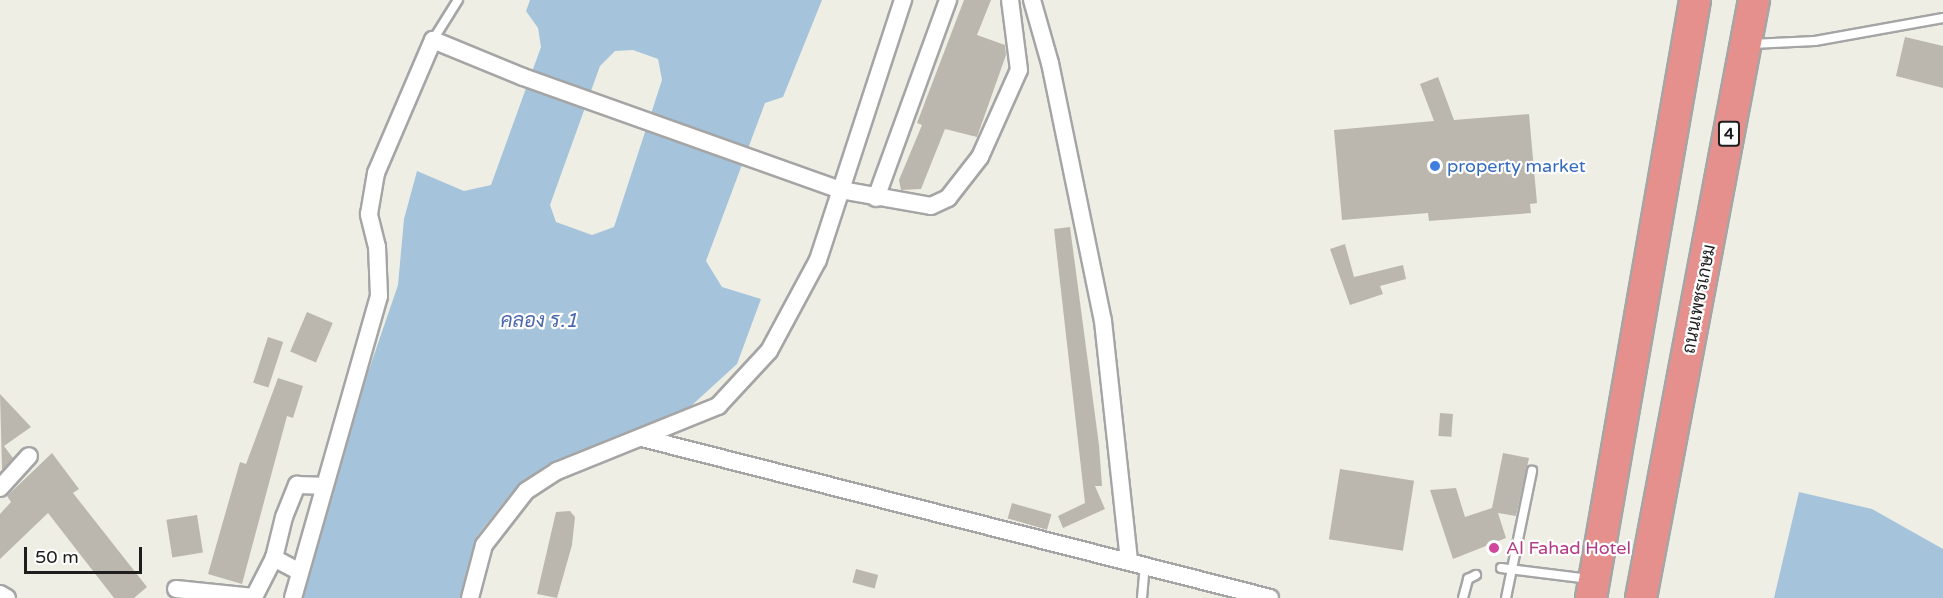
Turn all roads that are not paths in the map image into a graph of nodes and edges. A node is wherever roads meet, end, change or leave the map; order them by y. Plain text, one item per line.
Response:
1 (458, 0) edge
2 (903, 0) edge
3 (948, 0) edge
4 (1010, 0) edge
5 (1032, 0) edge
6 (1695, 0) edge
7 (1754, 0) edge
8 (1943, 18) edge
9 (433, 40) junction
10 (1746, 44) junction
11 (841, 190) junction
12 (876, 198) junction
13 (642, 438) junction
14 (30, 456) dead end
15 (1532, 471) dead end
16 (321, 486) junction
17 (0, 488) edge
18 (274, 558) junction
19 (1137, 563) junction
20 (1512, 566) junction
21 (1501, 568) dead end
22 (300, 572) junction
23 (1476, 575) dead end
24 (176, 589) dead end
25 (1592, 589) edge
26 (0, 594) edge
27 (260, 597) edge
28 (7, 598) edge
29 (293, 598) edge
30 (470, 598) edge
31 (1142, 598) edge
32 (1269, 598) edge
33 (1463, 598) edge
34 (1506, 598) edge
35 (1641, 598) edge

1 - 9 lane
2 - 11 street
3 - 12 street
4 - 12 street
5 - 19 street
6 - 25 highway
7 - 10 highway, ถนนเพชรเกษม / 4
8 - 10 lane
9 - 11 street
9 - 16 street
10 - 35 highway, ถนนเพชรเกษม / 4
11 - 12 street
11 - 13 street
13 - 19 street
13 - 30 street
14 - 17 street
15 - 20 lane
16 - 18 street
16 - 22 street
18 - 22 street
18 - 27 street
19 - 31 lane
19 - 32 street
20 - 21 lane
20 - 25 lane
20 - 34 lane
22 - 29 street
23 - 33 lane
24 - 27 street
26 - 28 street

